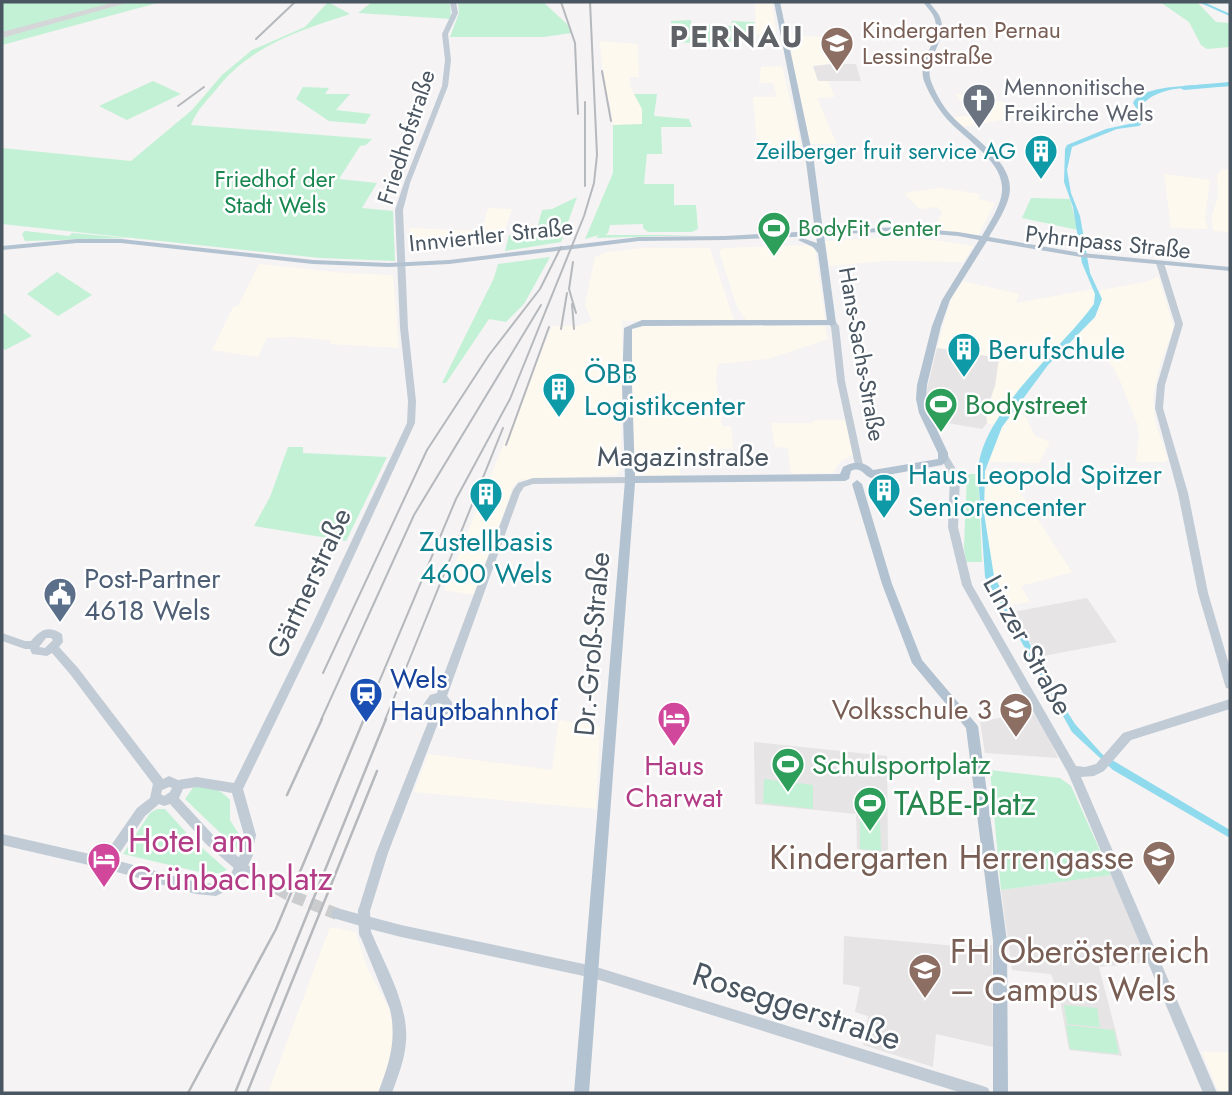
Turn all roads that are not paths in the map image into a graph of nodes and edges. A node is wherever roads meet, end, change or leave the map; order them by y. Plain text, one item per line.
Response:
1 (453, 2) edge
2 (777, 2) edge
3 (926, 2) edge
4 (820, 236) junction
5 (802, 240) junction
6 (983, 242) junction
7 (2, 250) edge
8 (823, 253) junction
9 (1160, 266) junction
10 (402, 267) junction
11 (1230, 269) edge
12 (1230, 274) edge
13 (832, 323) junction
14 (412, 395) joint
15 (941, 460) junction
16 (859, 465) junction
17 (630, 468) junction
18 (871, 474) junction
19 (845, 477) junction
20 (611, 480) junction
21 (630, 480) junction
22 (857, 484) junction
23 (2, 637) edge
24 (1230, 685) edge
25 (1230, 705) edge
26 (1073, 771) junction
27 (160, 784) junction
28 (177, 785) junction
29 (237, 789) junction
30 (172, 798) junction
31 (156, 799) junction
32 (2, 840) edge
33 (106, 863) junction
34 (246, 871) tunnel mouth
35 (337, 915) tunnel mouth
36 (593, 972) junction
37 (582, 1086) edge
38 (385, 1093) edge
39 (983, 1093) edge
40 (1001, 1093) edge
41 (1210, 1093) edge

1 - 10 street, Friedhofstraße
2 - 4 main road, Hans-Sachs-Straße
3 - 6 main road, Linzer Straße
4 - 5 main road, Innviertler Straße
4 - 6 main road, Innviertler Straße
4 - 8 main road, Hans-Sachs-Straße
4 - 10 main road, Innviertler Straße
5 - 8 main road
5 - 10 main road, Innviertler Straße
6 - 9 main road, Pyhrnpass Straße
6 - 15 main road, Linzer Straße
7 - 10 main road, Innviertler Straße
8 - 13 main road, Hans-Sachs-Straße
9 - 11 main road, Pyhrnpass Straße
9 - 12 main road, Pyhrnpass Straße
9 - 24 street
10 - 14 street, Friedhofstraße
13 - 16 street, Hans-Sachs-Straße
13 - 17 main road, Dr.-Groß-Straße
14 - 29 street, Gärtnerstraße
15 - 18 main road
15 - 26 street, Linzer Straße
16 - 18 main road
16 - 19 main road
17 - 20 street
17 - 21 main road, Dr.-Groß-Straße
18 - 22 main road
19 - 21 main road, Magazinstraße
19 - 22 main road
20 - 21 street, Magazinstraße
20 - 38 street, Magazinstraße, bridge
21 - 36 main road, Dr.-Groß-Straße
22 - 40 main road, Hans-Sachs-Straße
23 - 27 street
25 - 26 street
26 - 41 street, Linzer Straße
27 - 28 street
27 - 31 street
28 - 29 street
28 - 30 street
29 - 33 street, bridge
30 - 31 street
30 - 34 street
31 - 33 street
32 - 33 street
35 - 36 street, Roseggerstraße
36 - 37 main road, Dr.-Groß-Straße
36 - 39 street, Roseggerstraße

